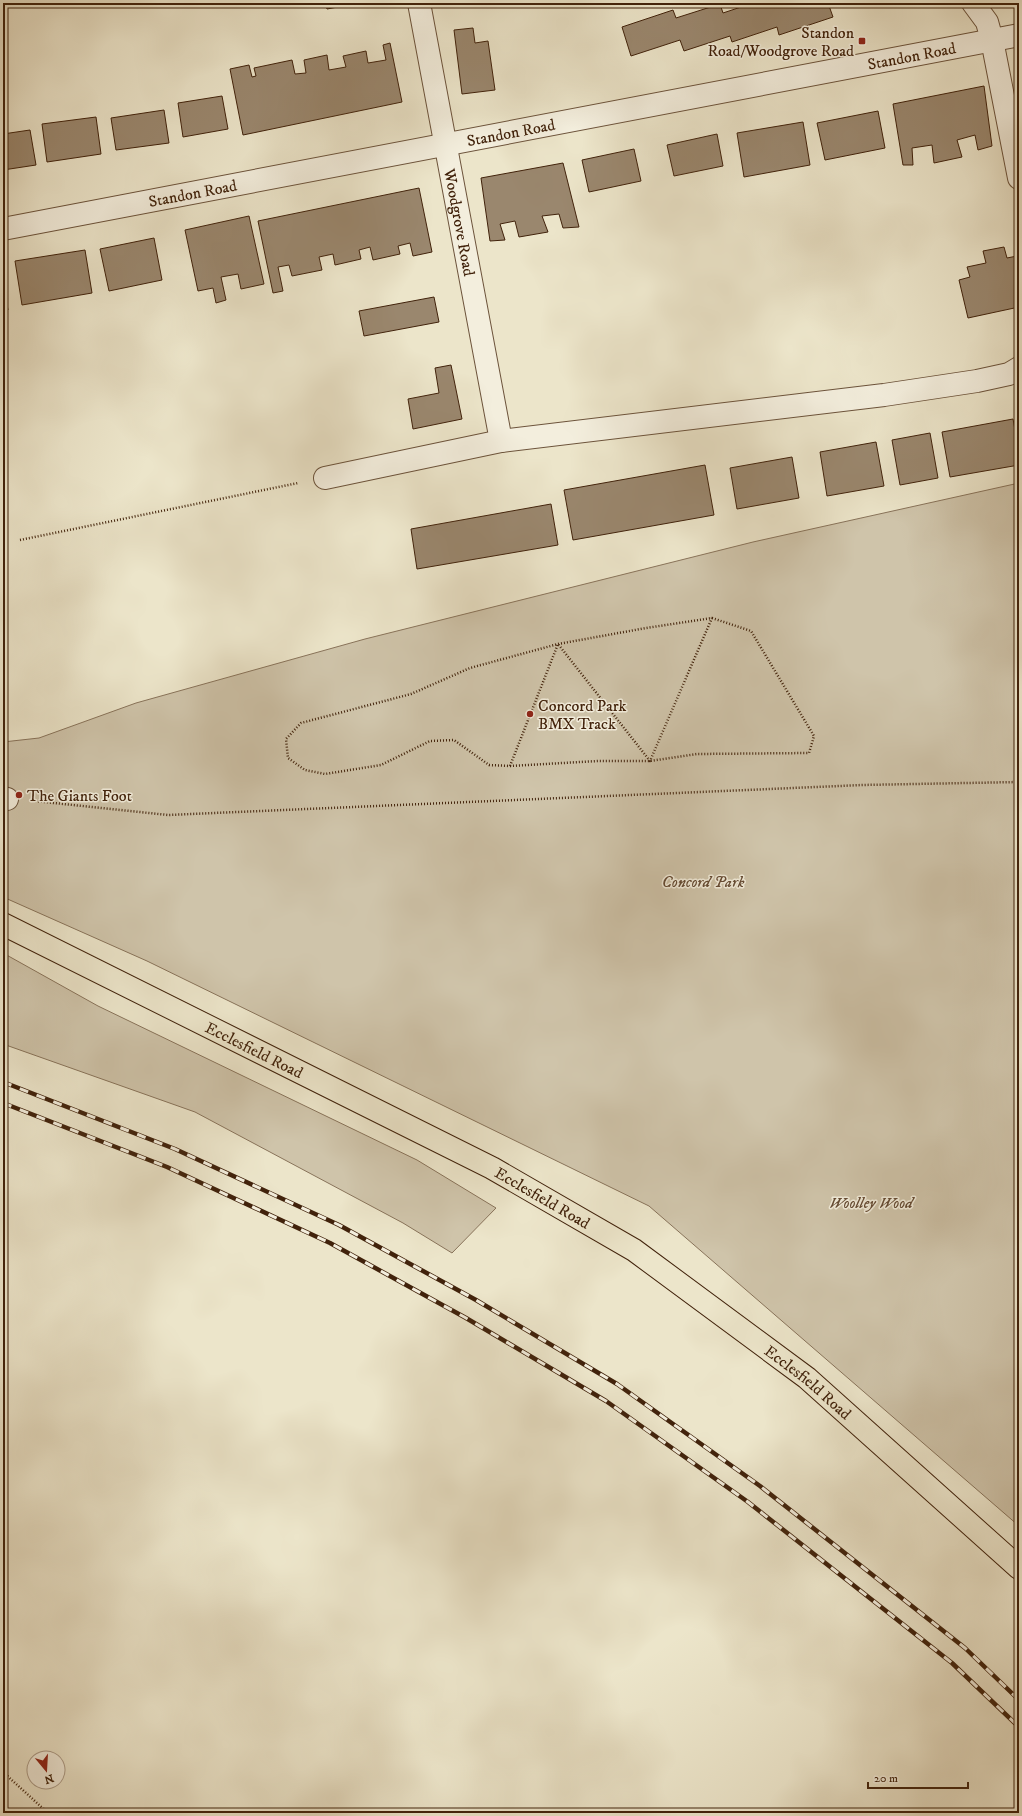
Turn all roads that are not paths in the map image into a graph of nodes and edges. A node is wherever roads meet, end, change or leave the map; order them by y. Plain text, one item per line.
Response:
1 (419, 3) edge
2 (973, 3) edge
3 (1019, 35) edge
4 (992, 40) junction
5 (446, 144) junction
6 (1019, 178) edge
7 (3, 229) edge
8 (1019, 368) edge
9 (501, 441) junction
10 (325, 478) road end
11 (3, 924) edge
12 (1019, 1568) edge

1 - 5 street, Woodgrove Road
2 - 4 street
3 - 4 street, Standon Road
4 - 5 street, Standon Road
4 - 6 street
5 - 7 street, Standon Road
5 - 9 street, Woodgrove Road
8 - 9 street
9 - 10 street
11 - 12 main road, Ecclesfield Road

